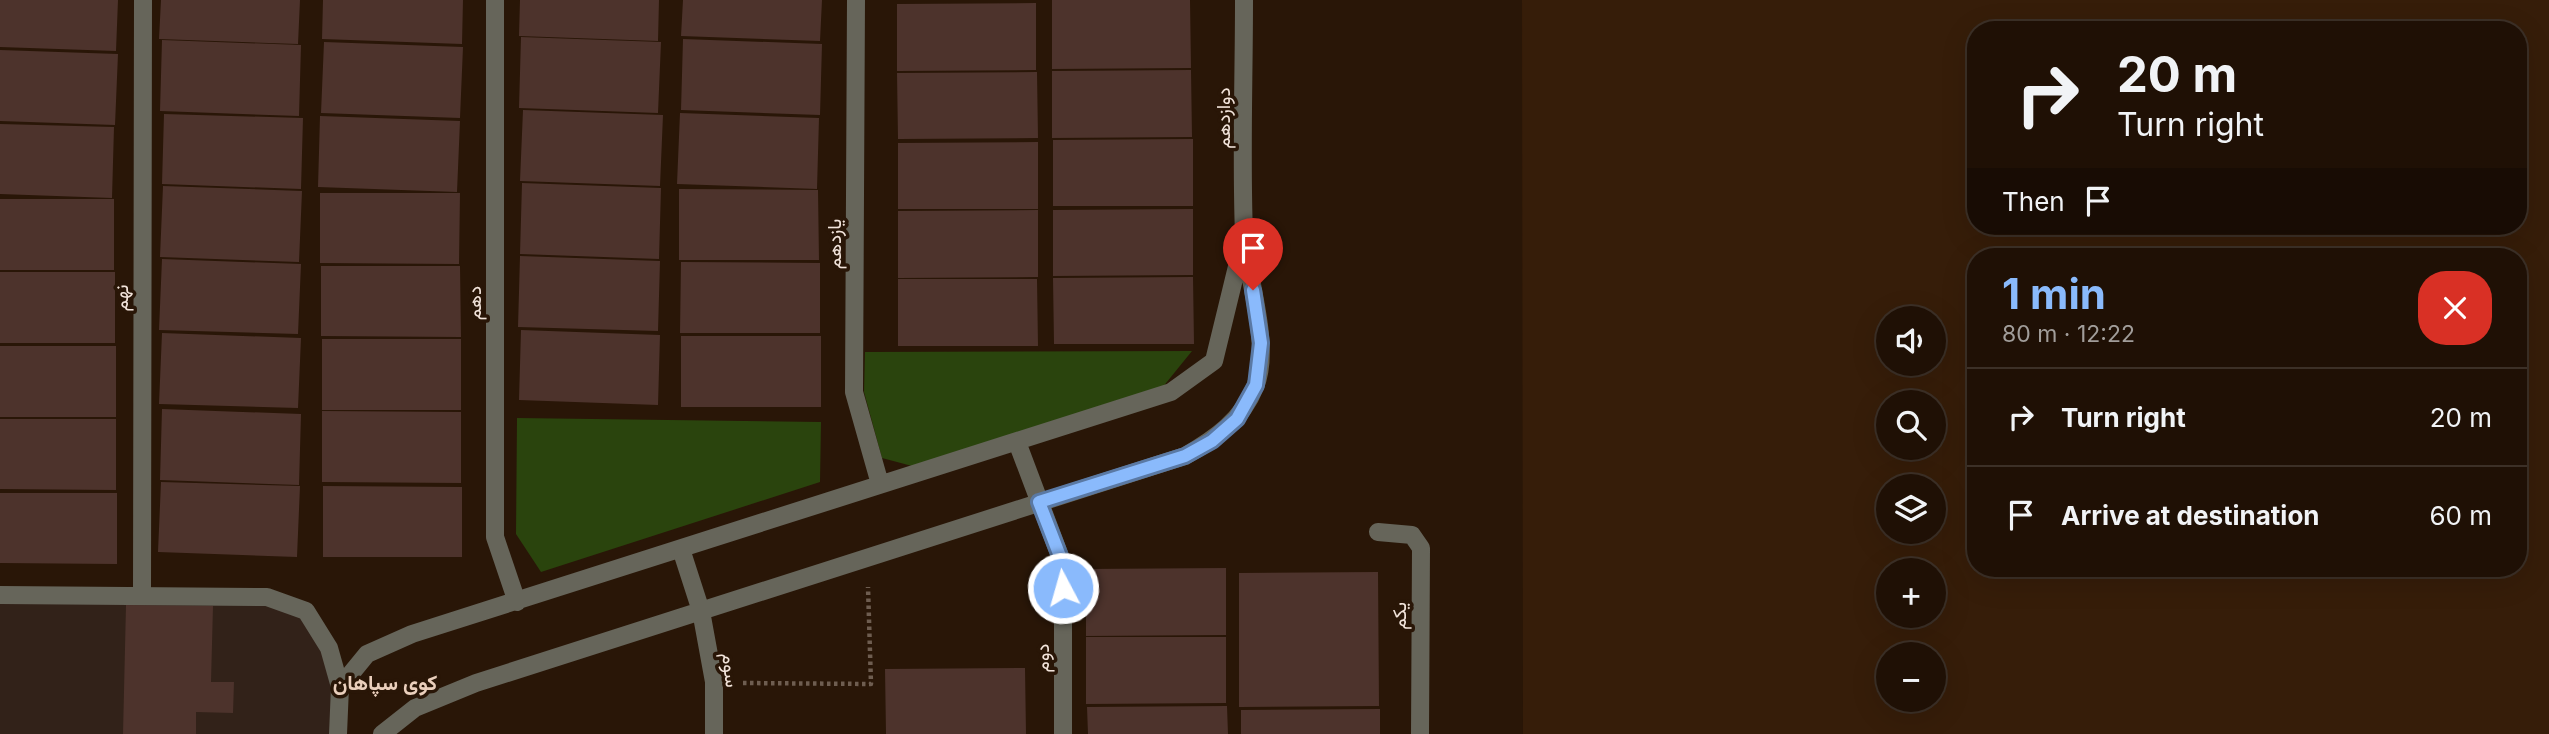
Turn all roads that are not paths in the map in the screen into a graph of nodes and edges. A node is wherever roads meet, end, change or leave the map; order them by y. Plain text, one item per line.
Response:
1 (143, 0) edge
2 (495, 0) edge
3 (856, 0) edge
4 (1244, 0) edge
5 (1244, 236) junction
6 (1017, 442) junction
7 (880, 484) junction
8 (1039, 502) junction
9 (1378, 532) dead end
10 (681, 549) junction
11 (0, 595) edge
12 (142, 596) junction
13 (517, 602) junction
14 (701, 611) junction
15 (340, 687) junction
16 (338, 734) edge
17 (382, 734) edge
18 (714, 734) edge
19 (1063, 734) edge
20 (1420, 734) edge

1 - 12 street, نهم
2 - 13 street, دهم
3 - 7 street, یازدهم
4 - 5 street, دوازدهم
5 - 6 street
5 - 8 street
6 - 7 street
6 - 8 street, دوم
7 - 10 street
8 - 14 street
8 - 19 street, دوم
9 - 20 street, یکم
10 - 13 street
10 - 14 street, سوم
11 - 12 street
12 - 15 street
13 - 15 street
14 - 17 street
14 - 18 street, سوم
15 - 16 street

